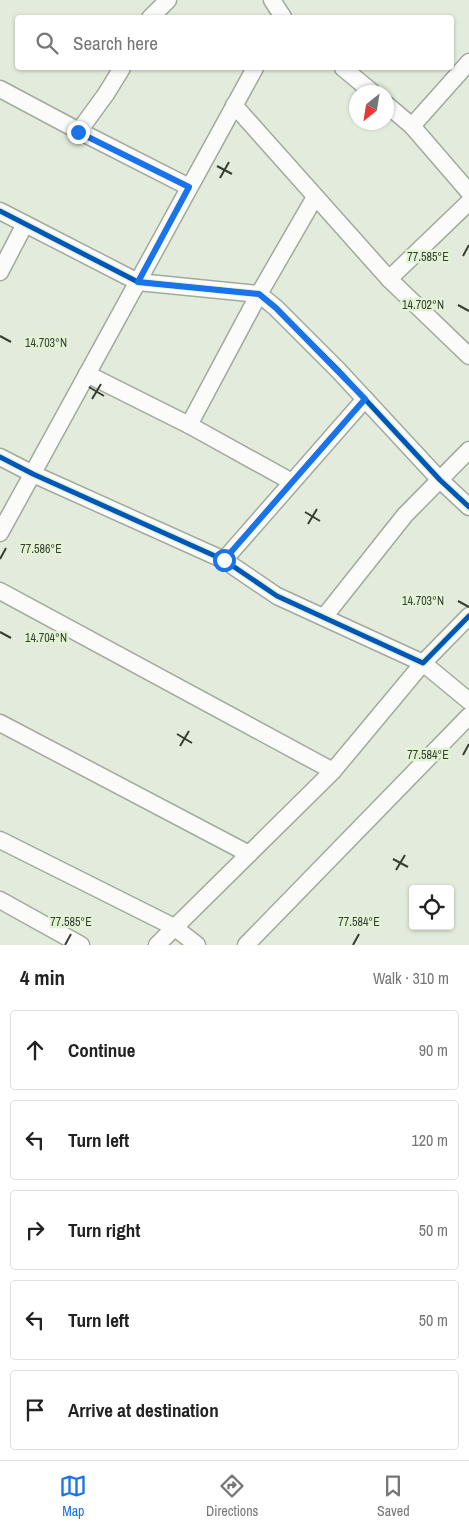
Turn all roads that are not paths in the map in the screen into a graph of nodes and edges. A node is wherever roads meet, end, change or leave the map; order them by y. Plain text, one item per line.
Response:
1 (168, 0) edge
2 (272, 0) edge
3 (153, 15) edge
4 (282, 15) edge
5 (469, 62) edge
6 (121, 70) edge
7 (254, 70) edge
8 (345, 70) edge
9 (364, 85) edge
10 (0, 89) edge
11 (234, 105) junction
12 (394, 111) edge
13 (412, 126) junction
14 (78, 132) junction
15 (189, 187) junction
16 (469, 192) edge
17 (315, 197) junction
18 (469, 202) edge
19 (0, 212) edge
20 (25, 224) junction
21 (0, 272) edge
22 (389, 279) junction
23 (138, 282) junction
24 (259, 294) junction
25 (469, 356) edge
26 (87, 374) junction
27 (365, 399) junction
28 (189, 425) junction
29 (469, 450) edge
30 (0, 457) edge
31 (33, 474) junction
32 (440, 480) junction
33 (292, 482) junction
34 (469, 507) edge
35 (0, 533) edge
36 (224, 560) junction
37 (0, 591) edge
38 (469, 616) edge
39 (324, 617) junction
40 (423, 662) junction
41 (469, 701) edge
42 (469, 716) edge
43 (0, 724) edge
44 (333, 771) junction
45 (0, 840) edge
46 (250, 854) junction
47 (0, 900) edge
48 (174, 927) junction
49 (81, 945) edge
50 (157, 945) edge
51 (197, 945) edge
52 (246, 945) edge

1 - 3 street
2 - 4 street
5 - 13 street
6 - 14 street
7 - 11 street
8 - 9 street
10 - 14 street
11 - 15 street
11 - 17 street
12 - 13 street
13 - 16 street
14 - 15 street
15 - 23 street
17 - 22 street
17 - 24 street
18 - 22 street
19 - 20 street
20 - 21 street
20 - 23 street
22 - 25 street
23 - 24 street
23 - 26 street
24 - 27 street
24 - 28 street
26 - 28 street
26 - 31 street
27 - 32 street
27 - 33 street
28 - 33 street
29 - 32 street
30 - 31 street
31 - 35 street
31 - 36 street
32 - 34 street
32 - 39 street
33 - 36 street
36 - 39 street
37 - 44 street
38 - 40 street
39 - 40 street
40 - 41 street
40 - 44 street
42 - 52 street
43 - 46 street
44 - 46 street
45 - 48 street
46 - 48 street
47 - 49 street
48 - 50 street
48 - 51 street

